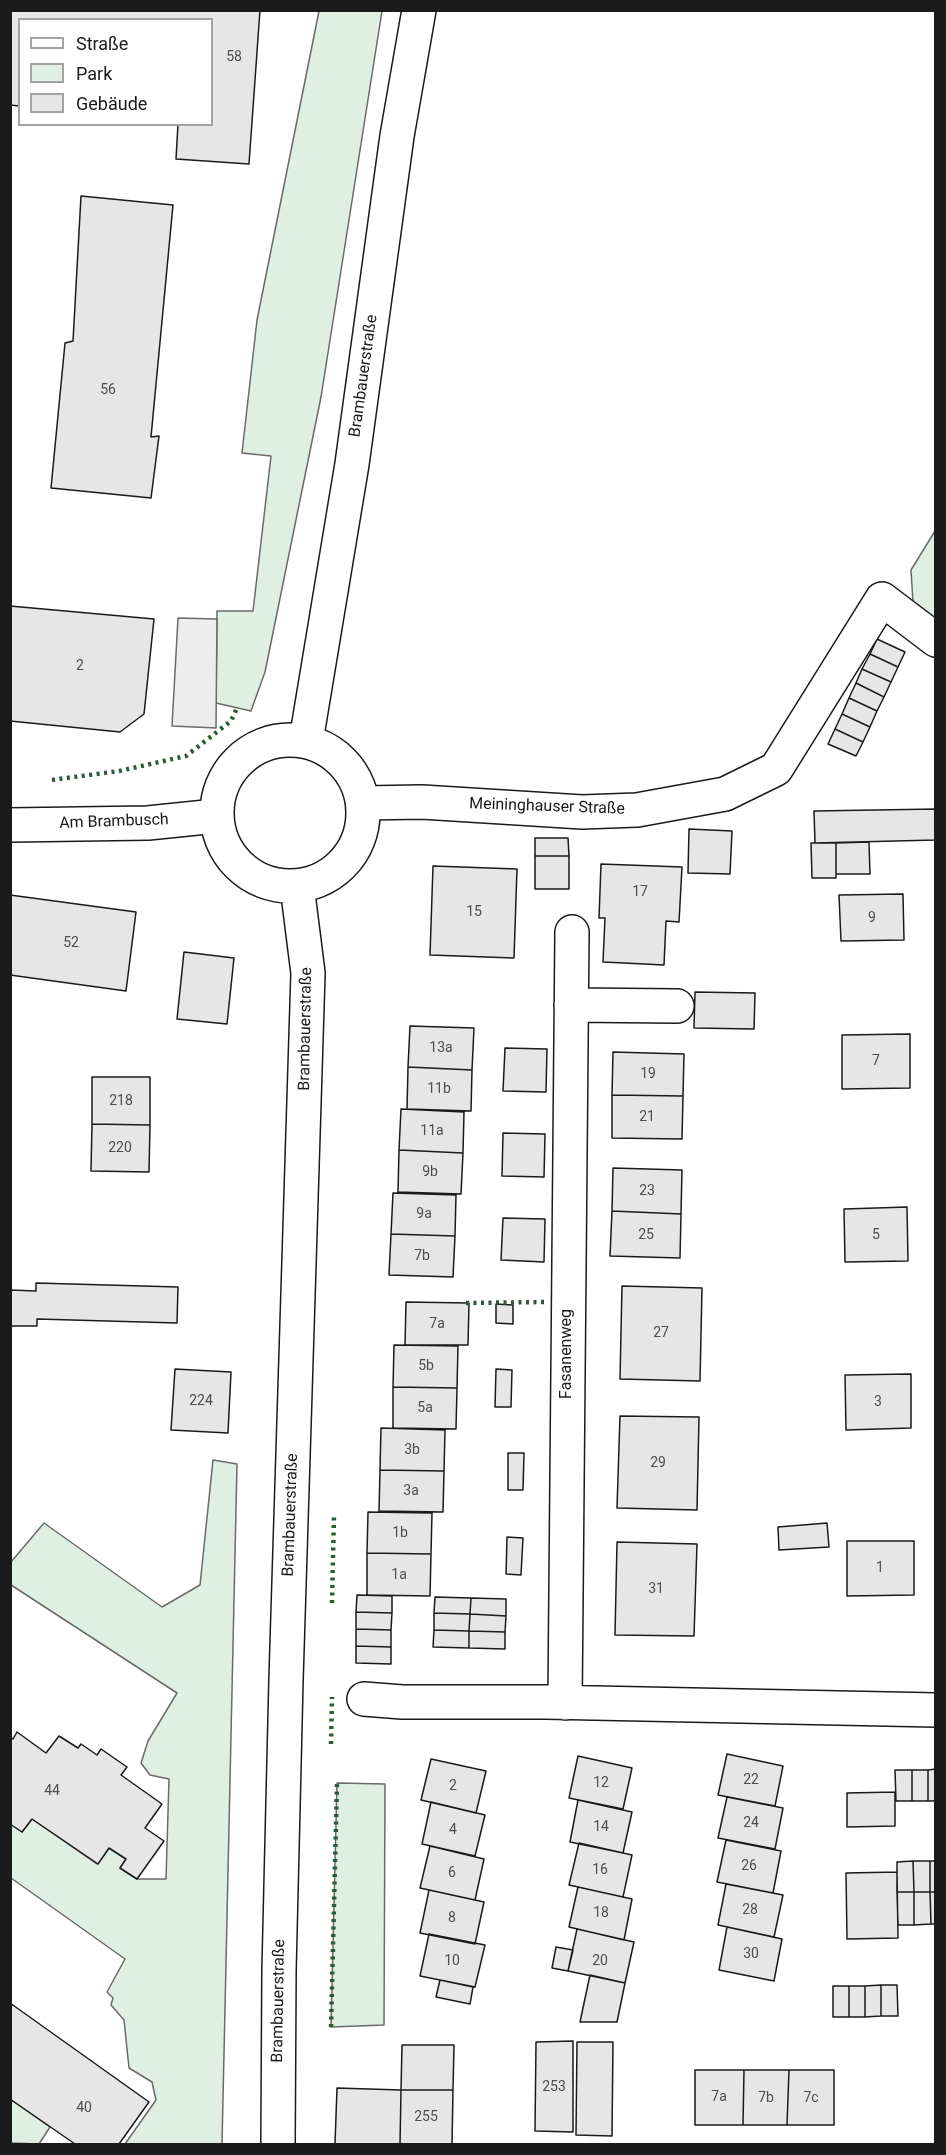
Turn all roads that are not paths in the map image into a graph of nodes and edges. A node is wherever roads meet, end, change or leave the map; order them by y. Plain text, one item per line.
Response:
1 (419, 10) edge
2 (936, 640) edge
3 (306, 741) junction
4 (363, 803) junction
5 (216, 816) junction
6 (10, 825) edge
7 (297, 886) junction
8 (572, 932) dead end
9 (571, 1005) junction
10 (677, 1006) dead end
11 (364, 1699) dead end
12 (565, 1703) junction
13 (936, 1710) edge
14 (278, 2145) edge

1 - 3 main road, Brambauerstraße
2 - 4 main road, Meininghauser Straße
3 - 4 main road
3 - 5 main road
4 - 7 main road
5 - 6 main road, Am Brambusch
5 - 7 main road
7 - 14 main road, Brambauerstraße
8 - 9 main road, Fasanenweg
9 - 10 main road
9 - 12 main road, Fasanenweg
11 - 12 main road
12 - 13 main road

